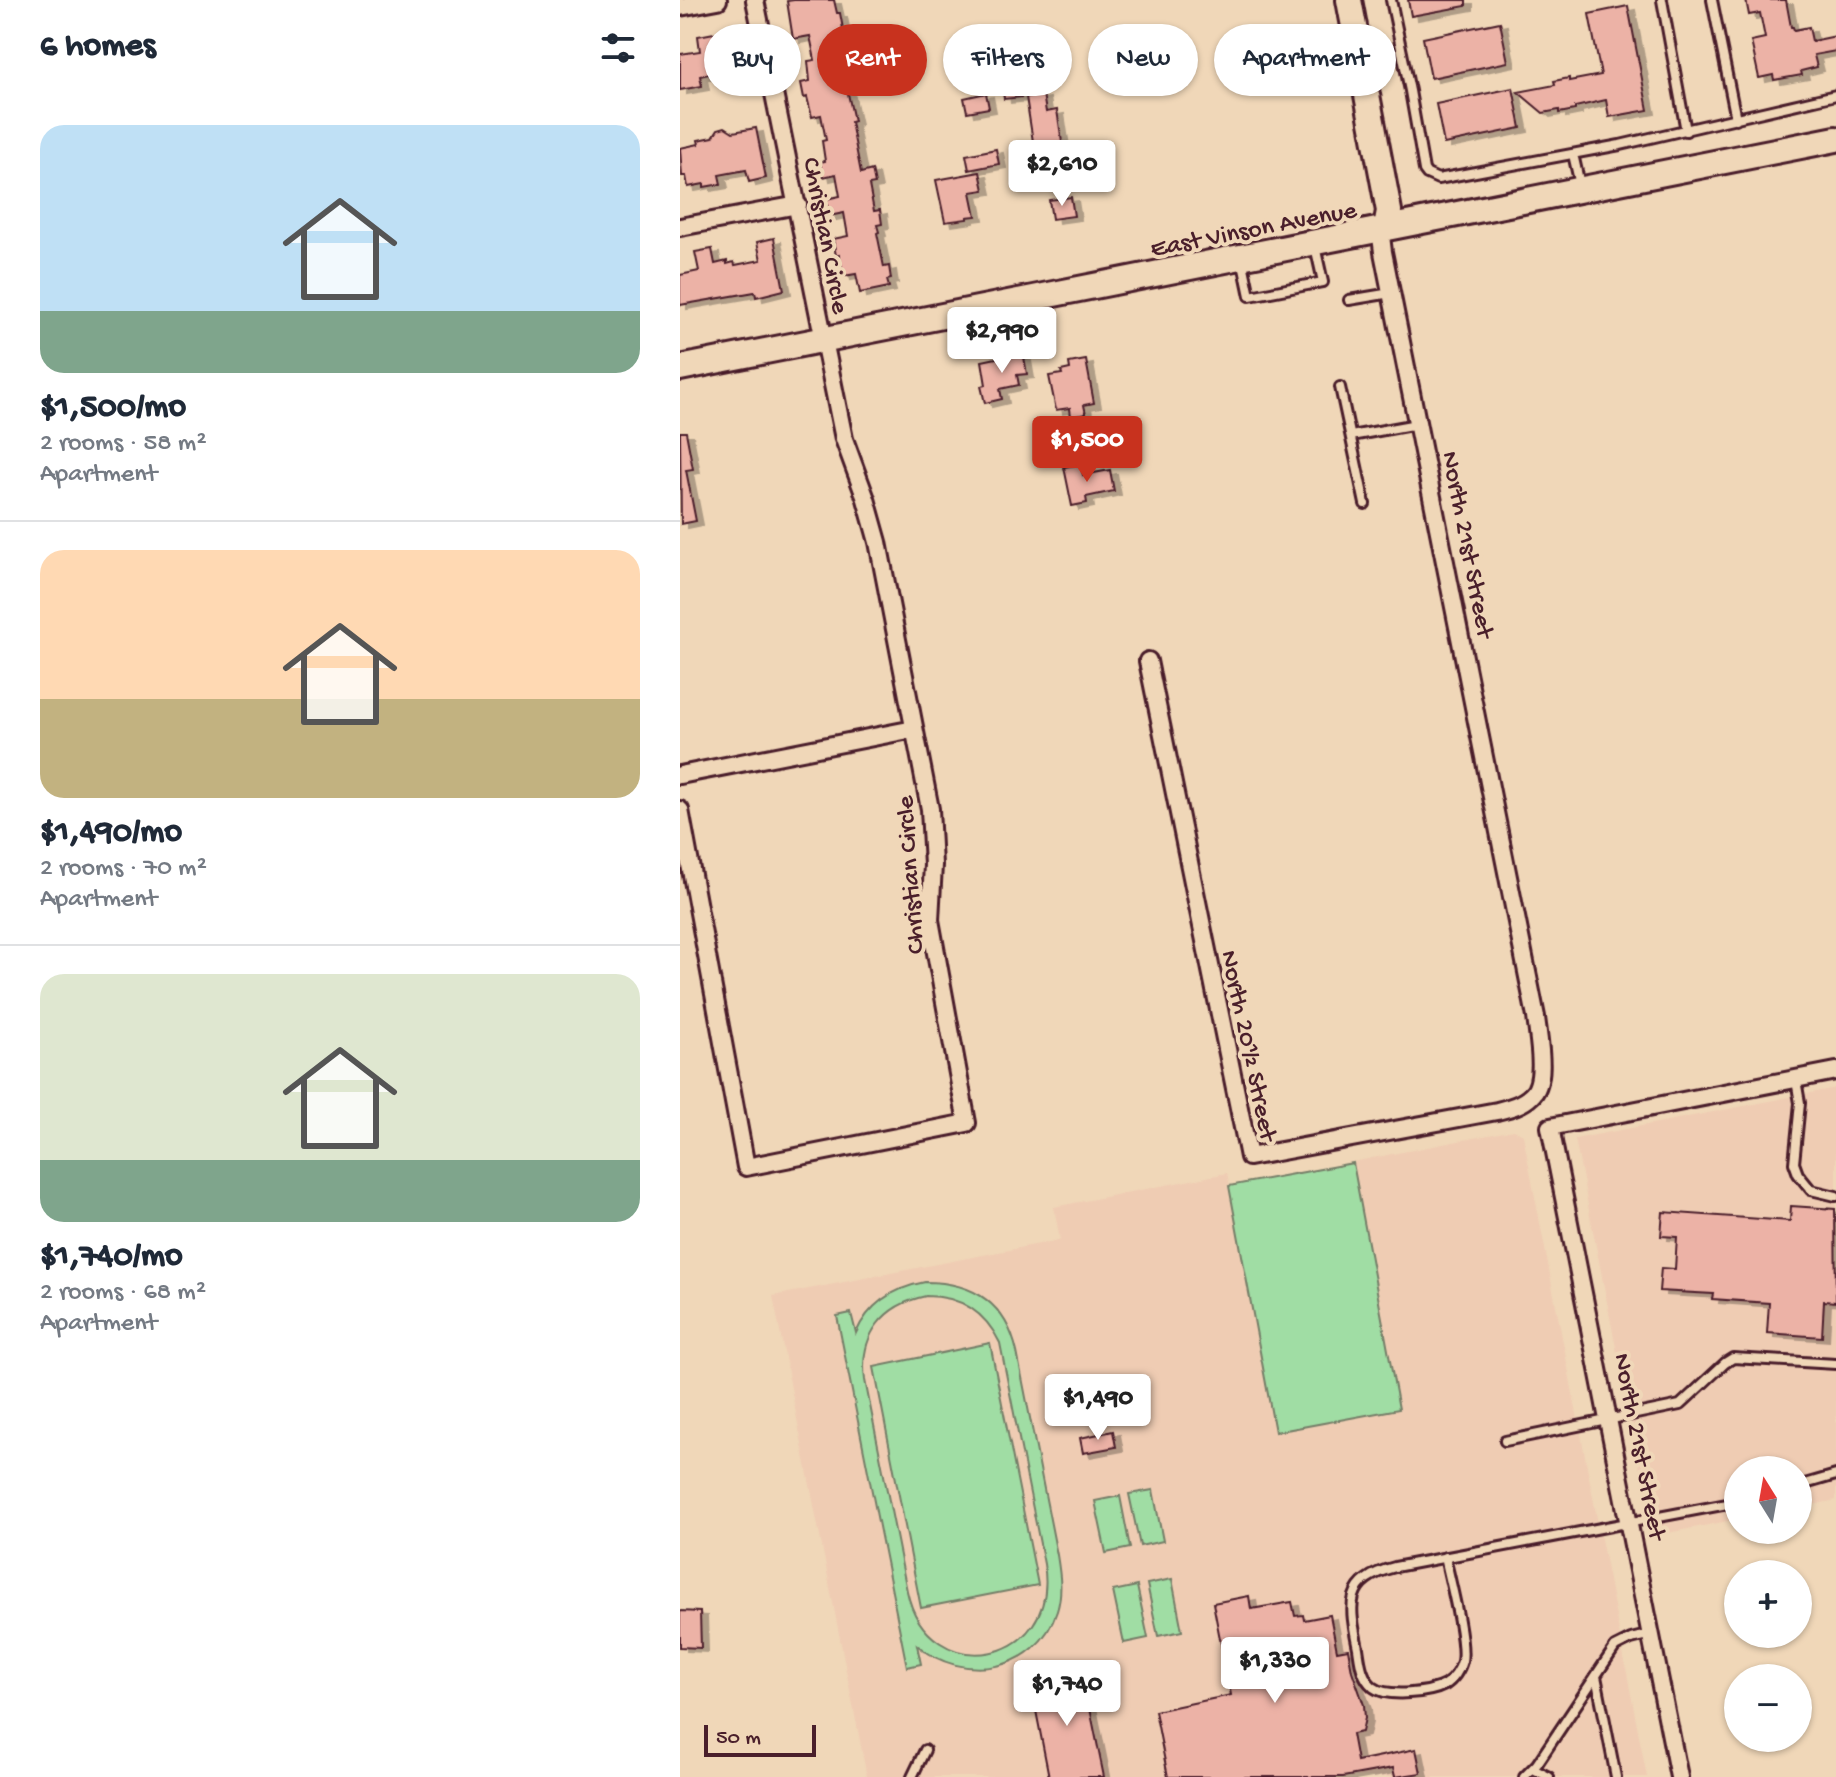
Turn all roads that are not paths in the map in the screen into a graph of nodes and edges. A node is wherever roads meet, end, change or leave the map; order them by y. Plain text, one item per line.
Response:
1 (718, 0) edge
2 (755, 0) edge
3 (1349, 0) edge
4 (1391, 0) edge
5 (1662, 0) edge
6 (1712, 0) edge
7 (680, 7) edge
8 (1836, 95) edge
9 (1736, 119) junction
10 (1686, 131) junction
11 (1836, 139) edge
12 (1573, 154) junction
13 (1581, 190) junction
14 (798, 205) junction
15 (680, 227) edge
16 (1383, 230) junction
17 (1315, 243) junction
18 (1241, 257) junction
19 (1392, 293) junction
20 (1349, 300) dead end
21 (825, 340) junction
22 (680, 368) edge
23 (1340, 387) dead end
24 (1418, 424) junction
25 (1351, 436) junction
26 (1365, 504) dead end
27 (1148, 661) dead end
28 (914, 729) junction
29 (680, 775) edge
30 (680, 810) edge
31 (1836, 1071) edge
32 (1795, 1079) junction
33 (1530, 1098) joint
34 (1836, 1196) edge
35 (1836, 1364) edge
36 (1609, 1421) junction
37 (1505, 1441) dead end
38 (1836, 1475) edge
39 (1812, 1482) edge
40 (1724, 1505) edge
41 (1629, 1523) junction
42 (1445, 1557) junction
43 (1651, 1634) junction
44 (1596, 1676) junction
45 (925, 1750) dead end
46 (1533, 1769) junction
47 (912, 1777) edge
48 (1524, 1777) edge
49 (1549, 1777) edge
50 (1616, 1777) edge
51 (1679, 1777) edge

1 - 7 street
2 - 14 street, Christian Circle
3 - 16 street, North 21st Street
4 - 12 lane
5 - 10 lane
6 - 9 lane
8 - 9 lane
9 - 10 lane
10 - 12 lane
11 - 13 street, East Vinson Avenue
12 - 13 lane
13 - 16 street, East Vinson Avenue
14 - 15 street
14 - 21 street, Christian Circle
16 - 17 street, East Vinson Avenue
16 - 19 street, North 21st Street
17 - 18 street, East Vinson Avenue
17 - 18 lane
18 - 21 street, East Vinson Avenue
19 - 20 lane
19 - 24 street, North 21st Street
21 - 22 street, East Vinson Avenue
21 - 28 street, Christian Circle
23 - 25 lane
24 - 25 lane
24 - 33 street, North 21st Street
25 - 26 lane
27 - 33 street, North 20½ Street
28 - 29 street
28 - 30 street, Christian Circle
31 - 32 street
32 - 34 lane
32 - 36 street, North 21st Street
35 - 36 lane
36 - 37 lane
36 - 41 street, North 21st Street
38 - 39 lane
40 - 41 lane
41 - 42 lane
41 - 43 street, North 21st Street
42 - 42 lane
43 - 44 lane
43 - 51 street, North 21st Street
44 - 46 lane
44 - 50 lane
45 - 47 lane
46 - 48 lane
46 - 49 lane

